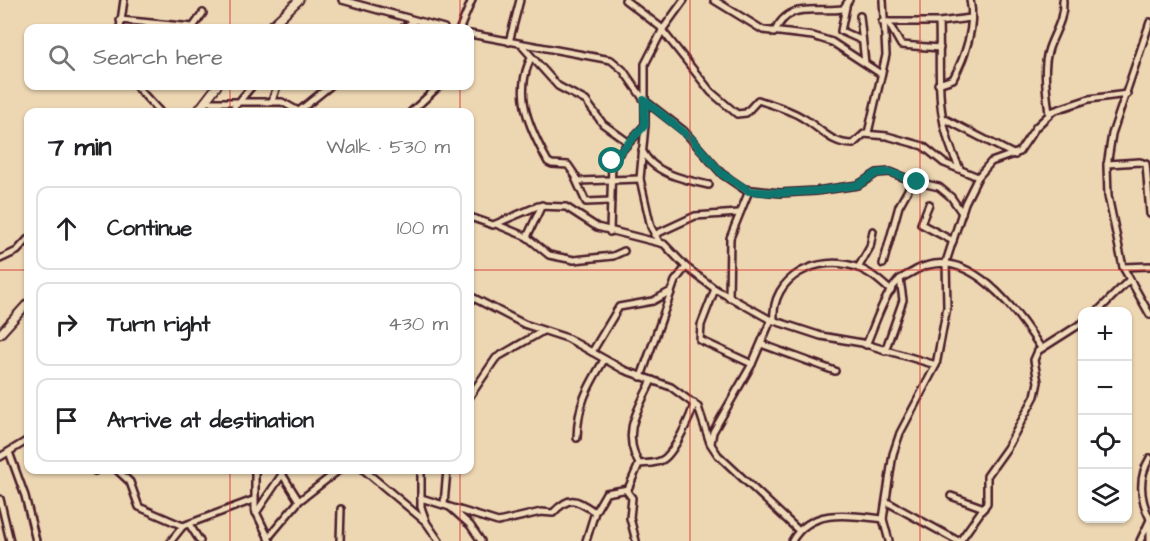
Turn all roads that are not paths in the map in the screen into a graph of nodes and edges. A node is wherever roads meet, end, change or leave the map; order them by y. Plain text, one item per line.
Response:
1 (124, 0) edge
2 (299, 0) edge
3 (342, 0) edge
4 (472, 0) edge
5 (520, 0) edge
6 (625, 0) edge
7 (684, 0) edge
8 (714, 0) edge
9 (849, 0) edge
10 (883, 0) edge
11 (970, 0) edge
12 (1063, 0) edge
13 (846, 7) junction
14 (203, 13) dead end
15 (860, 16) dead end
16 (971, 18) junction
17 (120, 20) junction
18 (415, 21) junction
19 (885, 22) junction
20 (939, 22) junction
21 (1150, 22) edge
22 (120, 24) edge
23 (176, 24) edge
24 (195, 24) edge
25 (273, 24) edge
26 (410, 24) edge
27 (427, 24) edge
28 (462, 24) edge
29 (662, 29) junction
30 (774, 33) junction
31 (474, 35) edge
32 (861, 40) junction
33 (509, 42) junction
34 (522, 45) junction
35 (940, 48) junction
36 (531, 58) junction
37 (865, 63) junction
38 (881, 74) junction
39 (938, 84) junction
40 (140, 90) edge
41 (214, 90) edge
42 (248, 90) edge
43 (276, 90) edge
44 (325, 90) edge
45 (435, 90) edge
46 (1127, 94) junction
47 (644, 100) junction
48 (272, 101) junction
49 (206, 102) junction
50 (237, 103) junction
51 (156, 108) edge
52 (201, 108) edge
53 (234, 108) edge
54 (294, 108) edge
55 (305, 108) edge
56 (415, 108) edge
57 (1049, 114) junction
58 (943, 118) junction
59 (645, 125) junction
60 (868, 133) junction
61 (628, 142) junction
62 (642, 149) junction
63 (1015, 155) junction
64 (1107, 164) junction
65 (960, 169) junction
66 (978, 177) junction
67 (640, 179) junction
68 (576, 180) junction
69 (612, 180) junction
70 (913, 181) junction
71 (709, 185) dead end
72 (749, 191) junction
73 (611, 201) junction
74 (929, 204) dead end
75 (542, 205) junction
76 (739, 213) junction
77 (962, 213) junction
78 (1150, 214) edge
79 (474, 219) edge
80 (498, 225) junction
81 (873, 231) dead end
82 (610, 232) junction
83 (654, 235) junction
84 (527, 237) junction
85 (953, 241) junction
86 (659, 242) junction
87 (24, 243) edge
88 (624, 251) dead end
89 (0, 259) edge
90 (946, 262) junction
91 (883, 264) dead end
92 (1150, 266) edge
93 (686, 267) junction
94 (1123, 267) junction
95 (858, 268) junction
96 (900, 279) junction
97 (1129, 280) junction
98 (715, 289) junction
99 (672, 290) junction
100 (891, 291) junction
101 (474, 298) edge
102 (729, 298) junction
103 (24, 307) edge
104 (1102, 307) edge
105 (1150, 315) edge
106 (773, 320) junction
107 (1078, 325) edge
108 (543, 331) junction
109 (0, 334) edge
110 (761, 344) junction
111 (866, 345) junction
112 (1041, 348) junction
113 (885, 351) junction
114 (592, 352) junction
115 (604, 360) junction
116 (752, 364) junction
117 (936, 365) junction
118 (835, 371) dead end
119 (641, 377) junction
120 (652, 380) junction
121 (474, 388) edge
122 (694, 403) junction
123 (577, 438) dead end
124 (24, 443) edge
125 (711, 444) junction
126 (9, 452) junction
127 (0, 457) edge
128 (1150, 458) edge
129 (639, 464) junction
130 (121, 474) edge
131 (255, 474) edge
132 (283, 474) edge
133 (285, 474) edge
134 (334, 474) edge
135 (369, 474) edge
136 (422, 474) edge
137 (447, 474) edge
138 (626, 490) junction
139 (951, 496) dead end
140 (421, 498) junction
141 (0, 499) edge
142 (253, 500) junction
143 (299, 501) junction
144 (887, 502) junction
145 (447, 506) junction
146 (984, 508) junction
147 (341, 509) dead end
148 (595, 512) junction
149 (256, 513) junction
150 (883, 519) junction
151 (1150, 521) edge
152 (426, 522) junction
153 (186, 525) junction
154 (798, 530) junction
155 (269, 540) edge
156 (10, 541) edge
157 (36, 541) edge
158 (171, 541) edge
159 (200, 541) edge
160 (340, 541) edge
161 (439, 541) edge
162 (482, 541) edge
163 (586, 541) edge
164 (636, 541) edge
165 (792, 541) edge
166 (889, 541) edge
167 (959, 541) edge
168 (1140, 541) edge
169 (1150, 541) edge

1 - 17 street
2 - 25 main road
3 - 18 street
4 - 28 street
5 - 33 street
6 - 29 street
7 - 29 street
8 - 30 street
9 - 13 street
10 - 19 street
11 - 16 street
12 - 57 street
13 - 30 street
13 - 32 street
14 - 24 street
15 - 32 street
16 - 20 street
16 - 39 street
17 - 22 street
17 - 23 street
18 - 26 street
18 - 27 street
19 - 20 street
19 - 35 street
19 - 38 street
20 - 35 street
21 - 46 street
29 - 47 street
29 - 60 street
30 - 37 street
31 - 33 street
32 - 37 street
33 - 34 street
34 - 36 street
34 - 47 street
35 - 39 street
36 - 61 street
36 - 68 street
37 - 38 street
38 - 60 street
39 - 58 street
40 - 51 street
41 - 49 main road
42 - 50 street
43 - 48 street
44 - 55 street
45 - 56 street
46 - 57 street
46 - 64 street
47 - 59 street
47 - 72 street
48 - 50 street
48 - 54 street
49 - 50 street
49 - 52 main road
50 - 53 street
57 - 63 street
58 - 63 street
58 - 65 street
59 - 61 street
59 - 62 street
60 - 65 street
61 - 69 street
62 - 67 street
62 - 71 street
63 - 66 street
64 - 78 street
64 - 94 street
65 - 66 street
66 - 77 street
67 - 69 street
67 - 83 street
68 - 69 street
68 - 73 street
69 - 73 street
70 - 72 street
70 - 77 street
70 - 91 street
72 - 76 street
73 - 82 street
74 - 85 street
75 - 80 street
75 - 82 street
75 - 84 street
76 - 83 street
76 - 102 street
77 - 85 street
79 - 80 street
80 - 84 street
81 - 95 street
82 - 86 street
83 - 86 street
84 - 88 street
85 - 90 street
86 - 93 street
87 - 89 street
90 - 96 street
90 - 112 street
90 - 117 street
92 - 94 street
93 - 98 street
93 - 99 street
94 - 97 street
95 - 100 street
95 - 106 street
96 - 100 street
96 - 113 street
97 - 104 street
97 - 105 street
98 - 102 street
98 - 116 street
99 - 114 street
99 - 119 street
100 - 111 street
101 - 108 street
102 - 106 street
103 - 109 main road
106 - 110 street
106 - 111 street
107 - 112 street
108 - 114 street
108 - 121 street
110 - 116 street
110 - 118 street
111 - 113 street
112 - 146 street
113 - 117 street
114 - 115 street
115 - 119 street
115 - 123 street
116 - 125 street
117 - 144 street
119 - 120 street
120 - 122 street
120 - 129 street
122 - 125 street
122 - 129 street
124 - 126 street
125 - 154 street
126 - 127 street
126 - 157 street
128 - 151 street
129 - 138 street
130 - 153 street
131 - 142 street
132 - 149 street
133 - 143 street
134 - 143 street
135 - 152 street
136 - 140 street
137 - 145 street
138 - 148 street
138 - 164 street
139 - 146 street
140 - 145 street
140 - 152 street
141 - 156 street
142 - 149 street
142 - 153 street
143 - 155 street
144 - 150 street
144 - 167 street
145 - 148 street
145 - 162 street
146 - 167 street
147 - 160 street
148 - 163 street
149 - 155 street
150 - 154 street
150 - 166 street
151 - 168 street
151 - 169 street
152 - 161 street
153 - 158 street
153 - 159 street
154 - 165 street

